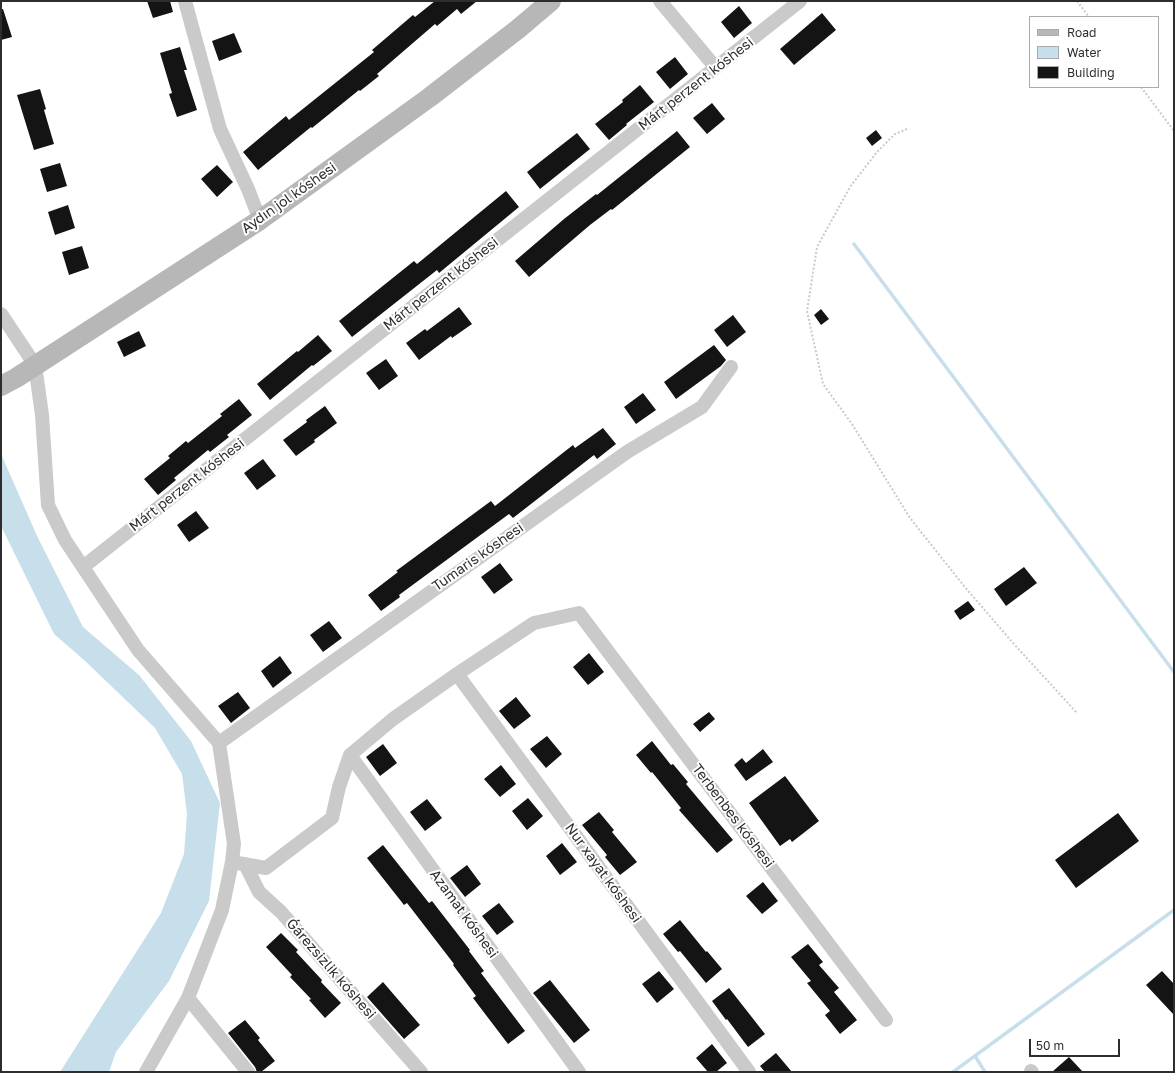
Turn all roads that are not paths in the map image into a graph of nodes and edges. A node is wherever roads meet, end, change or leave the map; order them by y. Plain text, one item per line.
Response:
1 (185, 1) edge
2 (551, 1) edge
3 (660, 1) edge
4 (800, 1) edge
5 (716, 68) junction
6 (260, 220) junction
7 (1, 314) edge
8 (35, 365) junction
9 (732, 367) dead end
10 (8, 382) edge
11 (83, 568) junction
12 (457, 674) junction
13 (218, 743) junction
14 (350, 755) junction
15 (238, 863) junction
16 (188, 998) junction
17 (886, 1020) dead end
18 (146, 1072) edge
19 (248, 1072) edge
20 (421, 1072) edge
21 (579, 1072) edge
22 (749, 1072) edge

1 - 6 street
2 - 6 street, Aydın jol kóshesi
3 - 5 street
4 - 5 street, Márt perzent kóshesi
5 - 11 street, Márt perzent kóshesi
6 - 8 street, Aydın jol kóshesi
7 - 8 street
8 - 10 street, Aydın jol kóshesi
8 - 11 street
9 - 13 street, Tumaris kóshesi
11 - 13 street
12 - 14 street
12 - 17 street, Terbenbes kóshesi
12 - 22 street, Nur xayat kóshesi
13 - 15 street
14 - 15 street
14 - 21 street, Azamat kóshesi
15 - 16 street
15 - 20 street, Ǵárezsizlik kóshesi
16 - 18 street
16 - 19 street

